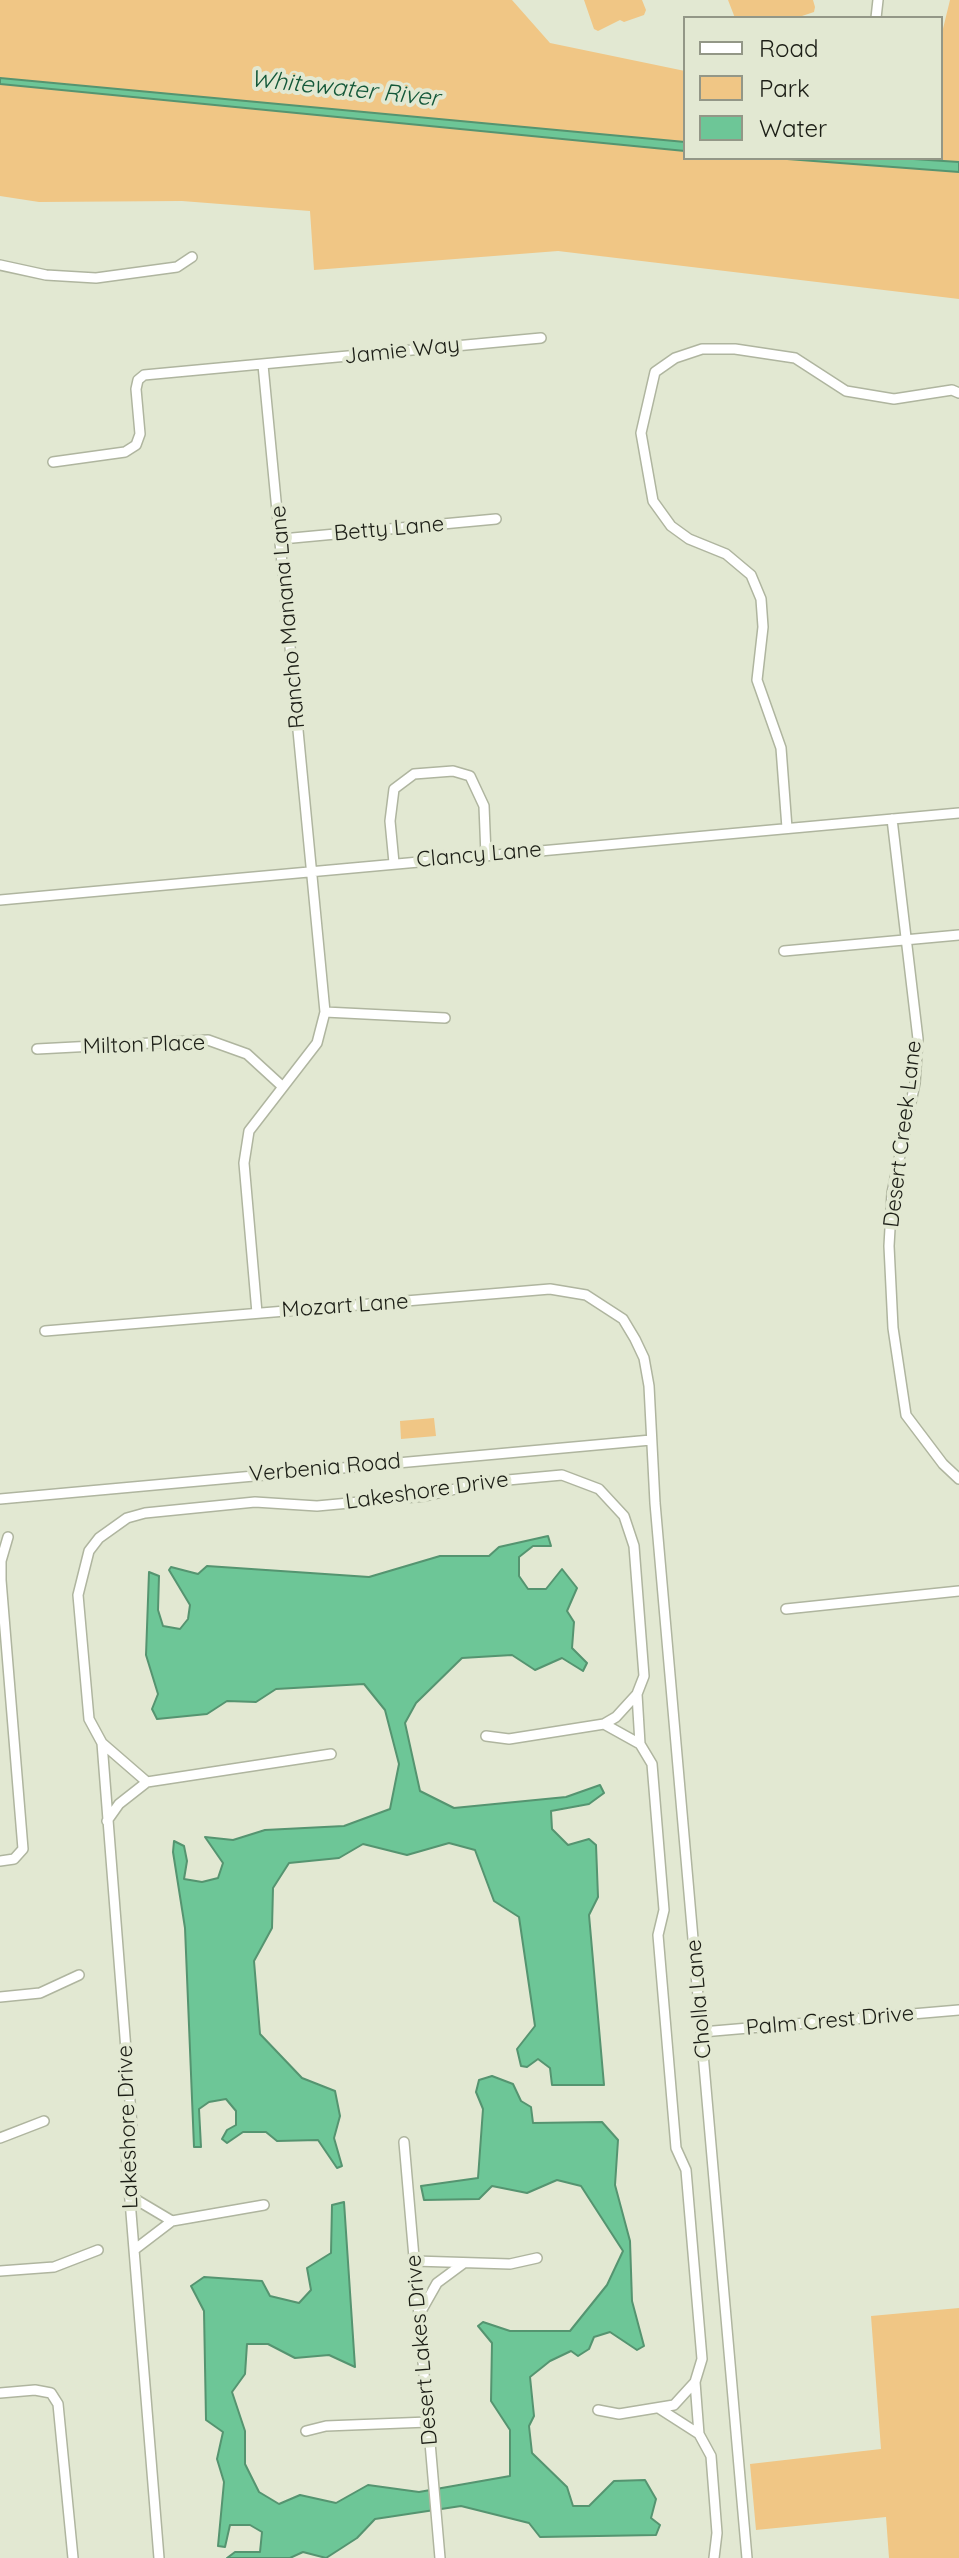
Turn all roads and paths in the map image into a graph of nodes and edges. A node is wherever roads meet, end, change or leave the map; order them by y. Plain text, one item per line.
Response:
1 (192, 257) dead end
2 (0, 265) edge
3 (541, 338) dead end
4 (263, 365) junction
5 (959, 393) edge
6 (53, 462) dead end
7 (496, 519) dead end
8 (282, 539) junction
9 (959, 813) edge
10 (892, 819) junction
11 (787, 828) junction
12 (486, 855) junction
13 (394, 863) junction
14 (309, 871) junction
15 (0, 900) edge
16 (959, 935) edge
17 (905, 940) junction
18 (784, 951) dead end
19 (325, 1012) junction
20 (445, 1018) dead end
21 (37, 1049) dead end
22 (283, 1087) junction
23 (257, 1313) junction
24 (45, 1331) dead end
25 (651, 1440) junction
26 (959, 1479) edge
27 (0, 1499) edge
28 (8, 1537) dead end
29 (959, 1591) edge
30 (786, 1609) dead end
31 (637, 1694) junction
32 (604, 1724) junction
33 (486, 1736) dead end
34 (102, 1743) junction
35 (640, 1744) junction
36 (331, 1754) dead end
37 (147, 1782) junction
38 (107, 1821) junction
39 (0, 1861) edge
40 (79, 1975) dead end
41 (0, 1997) edge
42 (959, 2010) edge
43 (702, 2032) junction
44 (44, 2121) dead end
45 (0, 2138) edge
46 (404, 2142) dead end
47 (130, 2196) junction
48 (264, 2205) dead end
49 (172, 2221) junction
50 (98, 2250) dead end
51 (134, 2250) junction
52 (537, 2258) dead end
53 (415, 2261) junction
54 (464, 2263) junction
55 (0, 2271) edge
56 (419, 2316) junction
57 (695, 2382) junction
58 (0, 2393) edge
59 (660, 2409) junction
60 (598, 2410) dead end
61 (428, 2422) junction
62 (306, 2431) dead end
63 (699, 2434) junction
64 (73, 2558) edge
65 (159, 2558) edge
66 (440, 2558) edge
67 (714, 2558) edge
68 (747, 2558) edge

1 - 2 street
3 - 4 street, Jamie Way
4 - 6 street, Jamie Way
4 - 8 street, Rancho Manana Lane
5 - 11 street
7 - 8 street, Betty Lane
8 - 14 street, Rancho Manana Lane
9 - 10 street, Clancy Lane
10 - 11 street, Clancy Lane
10 - 17 street, Desert Creek Lane
11 - 12 street, Clancy Lane
12 - 13 street, Clancy Lane
12 - 13 street
13 - 14 street, Clancy Lane
14 - 15 street, Clancy Lane
14 - 19 street, Mozart Lane
16 - 17 street
17 - 18 street
17 - 26 street, Desert Creek Lane
19 - 20 street
19 - 22 street, Mozart Lane
21 - 22 street, Milton Place
22 - 23 street, Mozart Lane
23 - 24 street
23 - 25 street, Mozart Lane
25 - 27 street, Verbenia Road
25 - 43 street, Cholla Lane
28 - 39 street
29 - 30 street
31 - 32 street
31 - 34 street, Lakeshore Drive
31 - 35 street, Lakeshore Drive
32 - 33 street
32 - 35 street
34 - 37 street
34 - 38 street, Lakeshore Drive
35 - 57 street, Lakeshore Drive
36 - 37 street
37 - 38 street
38 - 47 street, Lakeshore Drive
40 - 41 street
42 - 43 street, Palm Crest Drive
43 - 68 street, Cholla Lane
44 - 45 street
46 - 53 street, Desert Lakes Drive
47 - 49 street
47 - 51 street, Lakeshore Drive
48 - 49 street
49 - 51 street
50 - 55 street
51 - 65 street, Lakeshore Drive
52 - 54 street
53 - 54 street
53 - 56 street, Desert Lakes Drive
54 - 56 street
56 - 61 street, Desert Lakes Drive
57 - 59 street
57 - 63 street, Lakeshore Drive
58 - 64 street
59 - 60 street
59 - 63 street
61 - 62 street
61 - 66 street, Desert Lakes Drive
63 - 67 street, Lakeshore Drive

